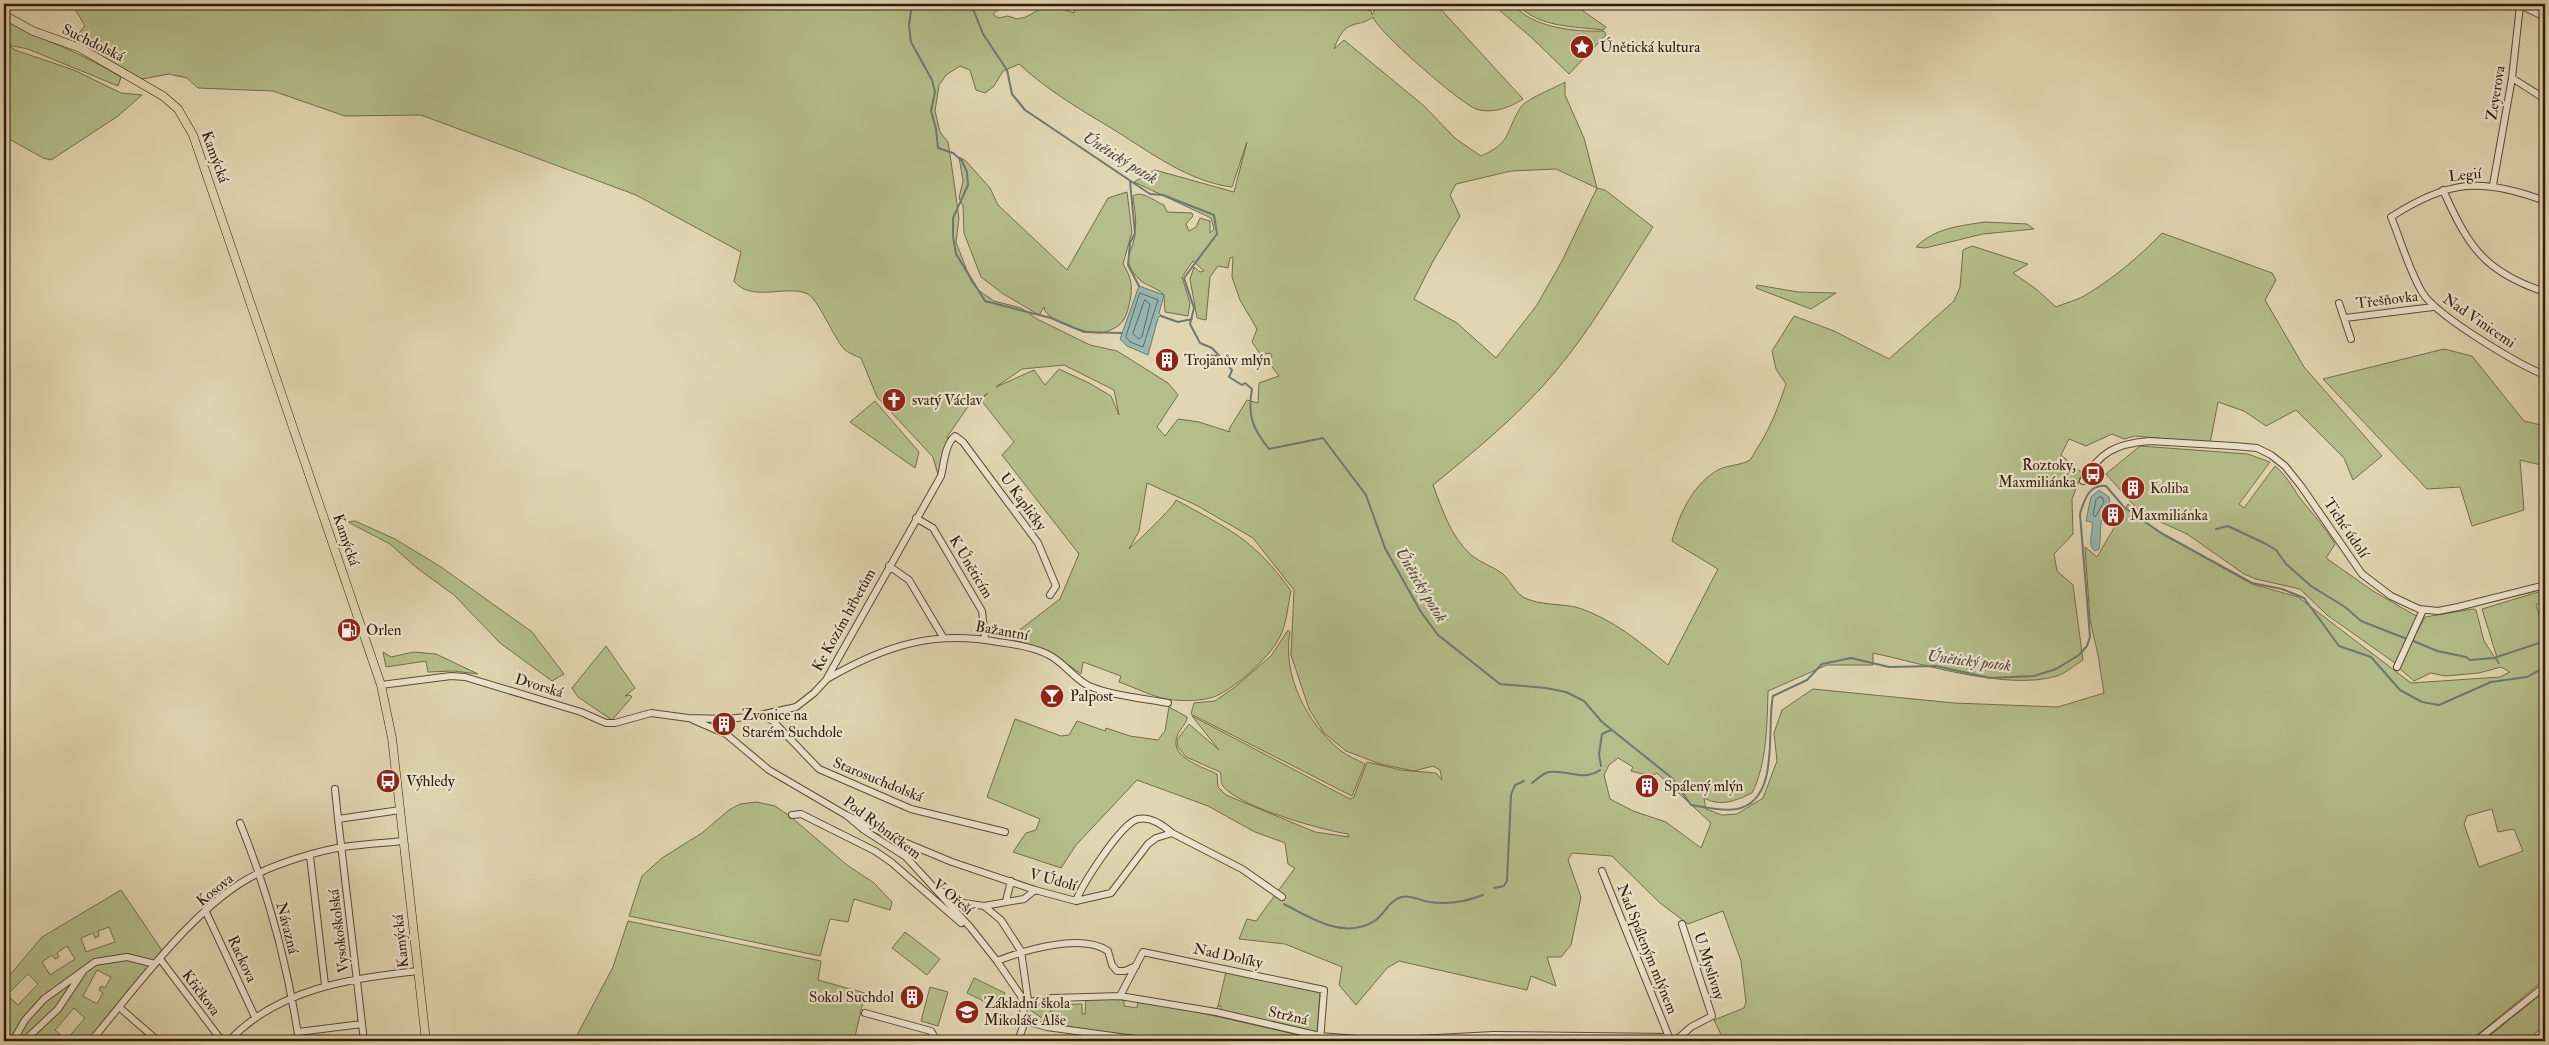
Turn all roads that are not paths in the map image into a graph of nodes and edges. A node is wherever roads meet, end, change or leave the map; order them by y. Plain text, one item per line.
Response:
1 (2520, 5) edge
2 (4, 15) edge
3 (2545, 16) edge
4 (2512, 78) junction
5 (142, 84) joint
6 (2545, 99) edge
7 (2493, 185) junction
8 (2444, 190) junction
9 (2545, 201) edge
10 (2391, 217) joint
11 (2545, 292) edge
12 (2339, 303) dead end
13 (2433, 306) junction
14 (2345, 318) junction
15 (2351, 339) dead end
16 (2545, 375) edge
17 (951, 439) joint
18 (2083, 481) dead end
19 (916, 518) junction
20 (889, 566) junction
21 (2545, 585) edge
22 (1050, 595) dead end
23 (2423, 610) junction
24 (943, 637) junction
25 (985, 639) junction
26 (2397, 667) dead end
27 (826, 680) junction
28 (381, 685) junction
29 (1168, 703) dead end
30 (762, 714) junction
31 (688, 718) junction
32 (335, 790) dead end
33 (400, 810) junction
34 (792, 815) dead end
35 (846, 815) junction
36 (338, 819) junction
37 (240, 823) dead end
38 (1005, 832) dead end
39 (1172, 833) junction
40 (404, 841) junction
41 (342, 847) junction
42 (310, 856) junction
43 (1602, 871) dead end
44 (260, 872) junction
45 (1011, 881) junction
46 (932, 885) junction
47 (1035, 890) junction
48 (1282, 897) dead end
49 (1006, 901) junction
50 (1076, 901) junction
51 (984, 906) junction
52 (206, 912) junction
53 (1682, 924) dead end
54 (970, 927) junction
55 (1021, 952) junction
56 (160, 959) junction
57 (997, 961) junction
58 (155, 964) junction
59 (1136, 966) junction
60 (84, 970) junction
61 (418, 971) junction
62 (357, 979) junction
63 (325, 985) junction
64 (2545, 986) edge
65 (57, 988) junction
66 (1120, 996) junction
67 (66, 998) junction
68 (292, 999) junction
69 (1026, 1002) junction
70 (120, 1007) junction
71 (865, 1013) dead end
72 (256, 1017) junction
73 (25, 1020) junction
74 (1025, 1021) junction
75 (362, 1024) junction
76 (35, 1032) junction
77 (298, 1032) junction
78 (1493, 1038) edge
79 (1320, 1039) edge
80 (1595, 1039) edge
81 (1403, 1040) edge
82 (1673, 1040) edge
83 (13, 1041) edge
84 (24, 1041) edge
85 (91, 1041) edge
86 (158, 1041) edge
87 (222, 1041) edge
88 (229, 1041) edge
89 (299, 1041) edge
90 (364, 1041) edge
91 (426, 1041) edge
92 (937, 1041) edge
93 (1018, 1041) edge
94 (1149, 1041) edge
95 (2476, 1041) edge

1 - 3 street
1 - 4 street, Zeyerova
2 - 5 main road, Suchdolská
4 - 6 street
4 - 7 street, Zeyerova
5 - 28 main road, Kamýcká
7 - 8 street, Legií
7 - 9 street, Legií
8 - 10 street, Legií
8 - 11 street
10 - 13 street, Nad Vinicemi
12 - 14 street, Třešňovka
13 - 14 street, Třešňovka
13 - 16 street, Nad Vinicemi
14 - 15 street, Třešňovka
17 - 19 street, Ke Kozím hřbetům
17 - 22 street, U Kapličky
18 - 23 street, Tiché údolí
19 - 20 street, Ke Kozím hřbetům
19 - 25 street, K Úněticím
20 - 24 street
20 - 27 street, Ke Kozím hřbetům
21 - 23 street, Tiché údolí
23 - 26 street
24 - 25 street, Bažantní
24 - 27 street, Bažantní
25 - 29 street, Bažantní
27 - 30 street, Ke Kozím hřbetům
28 - 31 street, Dvorská
28 - 33 main road, Kamýcká
30 - 31 street, Ke Kozím hřbetům
30 - 38 street, Starosuchdolská
31 - 35 street, Pod Rybníčkem
32 - 36 street, Vysokoškolská
33 - 36 street
33 - 40 main road, Kamýcká
34 - 54 street, V Ořeší
35 - 45 street, V Údolí
35 - 46 street, Pod Rybníčkem
36 - 41 street, Vysokoškolská
37 - 44 street, Návazná
39 - 48 street
39 - 50 street, V Údolí
39 - 50 street
40 - 41 street, Kosova
40 - 61 main road, Kamýcká
41 - 42 street, Kosova
41 - 62 street, Vysokoškolská
42 - 44 street, Kosova
42 - 63 street
43 - 82 street, Nad Spáleným mlýnem
44 - 52 street, Kosova
44 - 68 street, Návazná
45 - 47 street, V Údolí
45 - 49 street
46 - 51 street
46 - 54 street, Pod Rybníčkem
47 - 49 street
47 - 50 street, V Údolí
49 - 51 street
51 - 55 street
52 - 56 street, Kosova
52 - 72 street, Rackova
53 - 82 street, U Myslivny
54 - 57 street, Pod Rybníčkem
55 - 57 street
55 - 59 street
55 - 69 street
56 - 58 street, Kosova
56 - 87 street, Křičkova
57 - 69 street, Pod Rybníčkem
58 - 60 street
58 - 70 street, Kosova
59 - 66 street, Nad Dolíky
59 - 79 street, Nad Dolíky
60 - 65 street
60 - 67 street
61 - 62 street
61 - 91 main road, Kamýcká
62 - 63 street
62 - 75 street, Vysokoškolská
63 - 68 street
64 - 95 street
65 - 67 street
65 - 73 street
66 - 69 street, Stržná
66 - 79 street, Stržná
67 - 76 street
68 - 72 street
68 - 77 street, Návazná
69 - 74 street
70 - 85 street, Kosova
70 - 86 street
71 - 92 street
72 - 88 street
73 - 76 street
73 - 83 street
74 - 93 street
74 - 94 street
75 - 77 street
75 - 90 street, Vysokoškolská
76 - 84 street
77 - 89 street, Návazná
78 - 80 street, Stržná
78 - 81 street, Stržná
79 - 81 street, Stržná
80 - 82 street, Stržná

